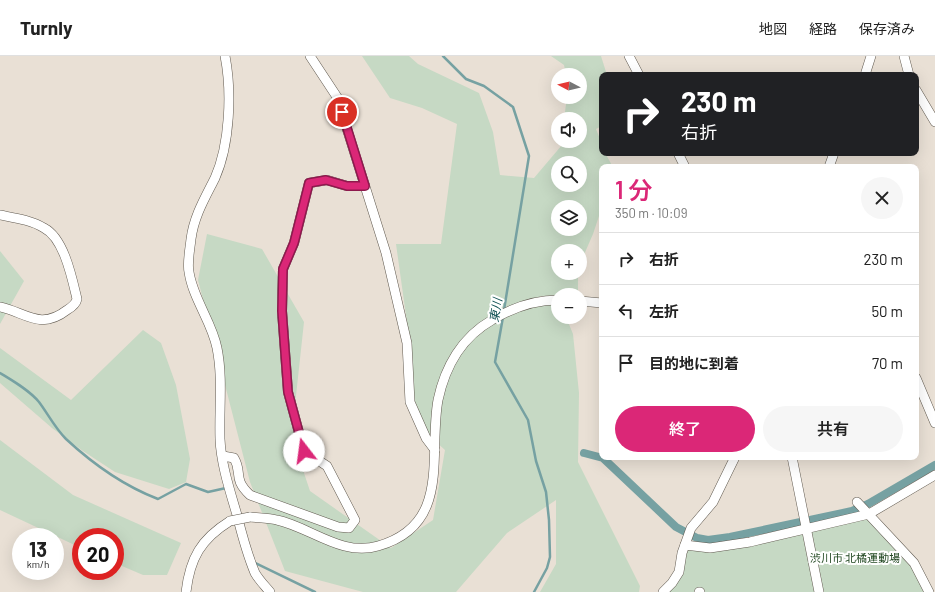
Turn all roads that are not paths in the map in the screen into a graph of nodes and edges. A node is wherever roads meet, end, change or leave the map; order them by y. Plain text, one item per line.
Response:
1 (225, 56) edge
2 (310, 56) edge
3 (629, 56) edge
4 (871, 56) edge
5 (904, 56) edge
6 (637, 72) edge
7 (866, 72) edge
8 (908, 72) edge
9 (919, 95) edge
10 (935, 122) edge
11 (365, 186) junction
12 (0, 215) edge
13 (551, 300) edge
14 (587, 302) edge
15 (599, 303) edge
16 (0, 307) edge
17 (919, 385) edge
18 (935, 423) edge
19 (435, 450) junction
20 (223, 456) junction
21 (734, 460) edge
22 (793, 460) edge
23 (935, 475) edge
24 (857, 502) dead end
25 (869, 514) junction
26 (806, 528) junction
27 (685, 543) junction
28 (186, 592) edge
29 (270, 592) edge
30 (663, 592) edge
31 (819, 592) edge
32 (929, 592) edge

1 - 20 street
2 - 11 street
3 - 6 street
4 - 7 street
5 - 8 street
9 - 10 street
11 - 19 street
11 - 20 street
12 - 16 street
13 - 19 street
14 - 15 street
17 - 18 street
19 - 28 street, bridge
20 - 29 street
21 - 27 street
22 - 26 street
23 - 25 street
24 - 25 street
25 - 26 street
25 - 32 street
26 - 27 street
26 - 31 street
27 - 30 street

